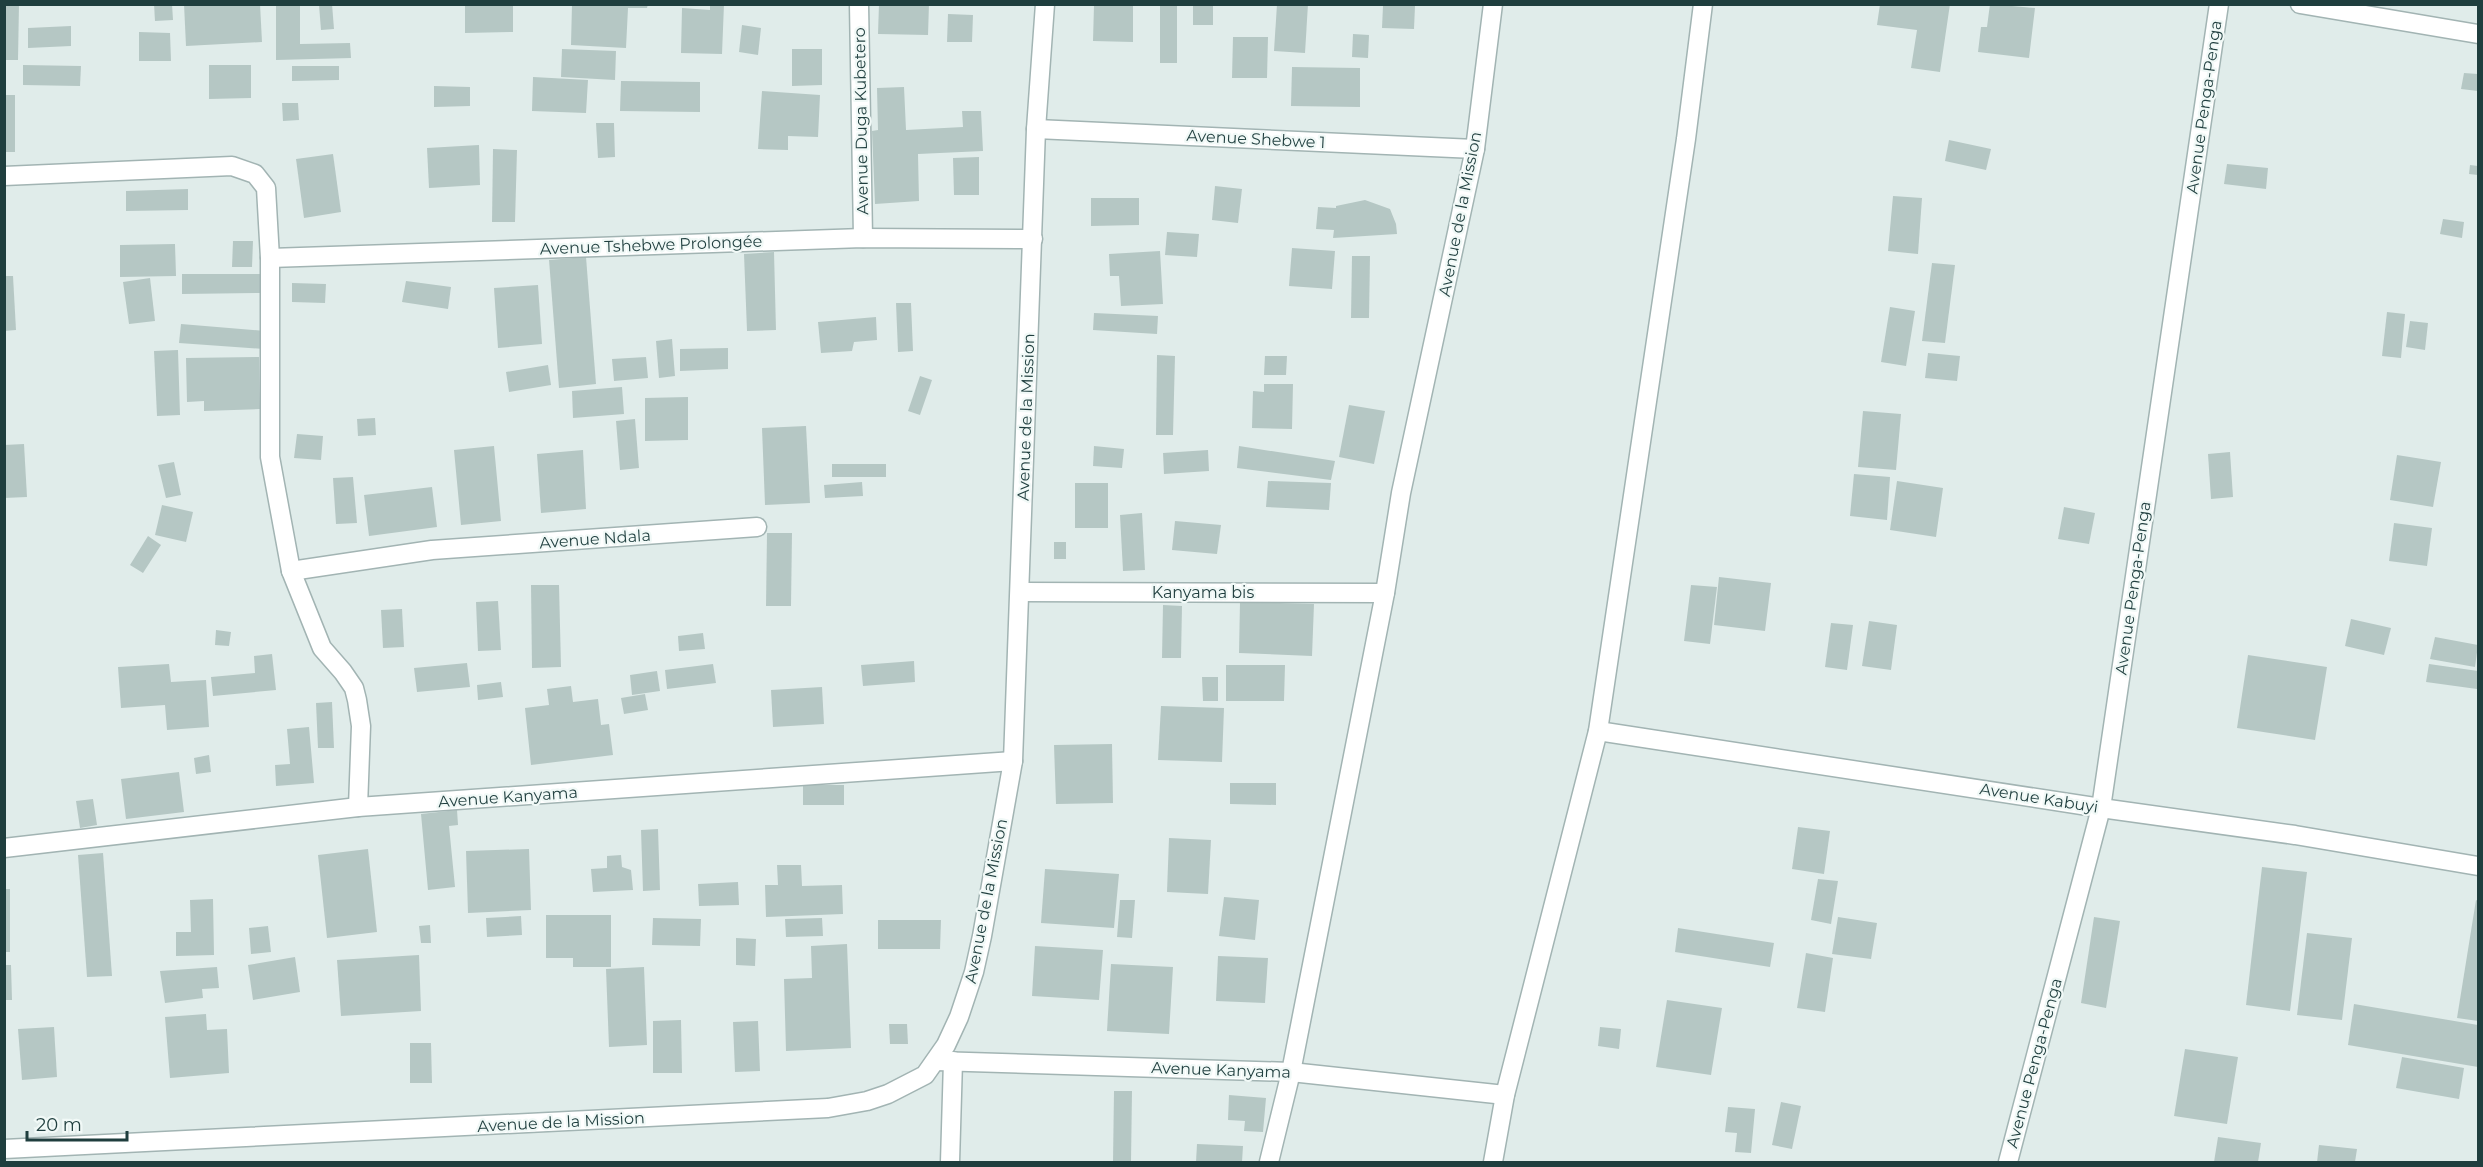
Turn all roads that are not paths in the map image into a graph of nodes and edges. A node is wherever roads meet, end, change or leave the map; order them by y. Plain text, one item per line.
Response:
1 (859, 4) edge
2 (1045, 4) edge
3 (1493, 4) edge
4 (1703, 4) edge
5 (2219, 4) edge
6 (2300, 4) edge
7 (2478, 34) edge
8 (1036, 129) junction
9 (1475, 149) junction
10 (4, 176) edge
11 (863, 238) junction
12 (1033, 239) junction
13 (270, 258) junction
14 (757, 527) dead end
15 (291, 571) junction
16 (1020, 592) junction
17 (1385, 593) junction
18 (1598, 731) junction
19 (1013, 761) junction
20 (358, 807) junction
21 (2101, 808) junction
22 (4, 848) edge
23 (2478, 866) edge
24 (945, 1061) junction
25 (1292, 1072) junction
26 (1505, 1095) junction
27 (4, 1149) edge
28 (950, 1162) edge
29 (1269, 1162) edge
30 (1493, 1162) edge
31 (2008, 1162) edge

1 - 11 street, Avenue Duga Kubetero
2 - 8 street, Avenue de la Mission
3 - 9 street, Avenue de la Mission
4 - 18 street
5 - 21 street, Avenue Penga-Penga
6 - 7 street
8 - 9 street, Avenue Shebwe 1
8 - 12 street, Avenue de la Mission
9 - 17 street, Avenue de la Mission
10 - 13 street
11 - 12 street, Avenue Tshebwe Prolongée
11 - 13 street, Avenue Tshebwe Prolongée
12 - 16 street, Avenue de la Mission
13 - 15 street
14 - 15 street, Avenue Ndala
15 - 20 street
16 - 17 street, Kanyama bis
16 - 19 street, Avenue de la Mission
17 - 25 street, Avenue de la Mission
18 - 21 street, Avenue Kabuyi
18 - 26 street
19 - 20 street, Avenue Kanyama
19 - 24 street, Avenue de la Mission
20 - 22 street, Avenue Kanyama
21 - 23 street, Avenue Kabuyi
21 - 31 street, Avenue Penga-Penga
24 - 25 street, Avenue Kanyama
24 - 27 street, Avenue de la Mission
24 - 28 street
25 - 26 street, Avenue Kanyama
25 - 29 street, Avenue de la Mission
26 - 30 street

